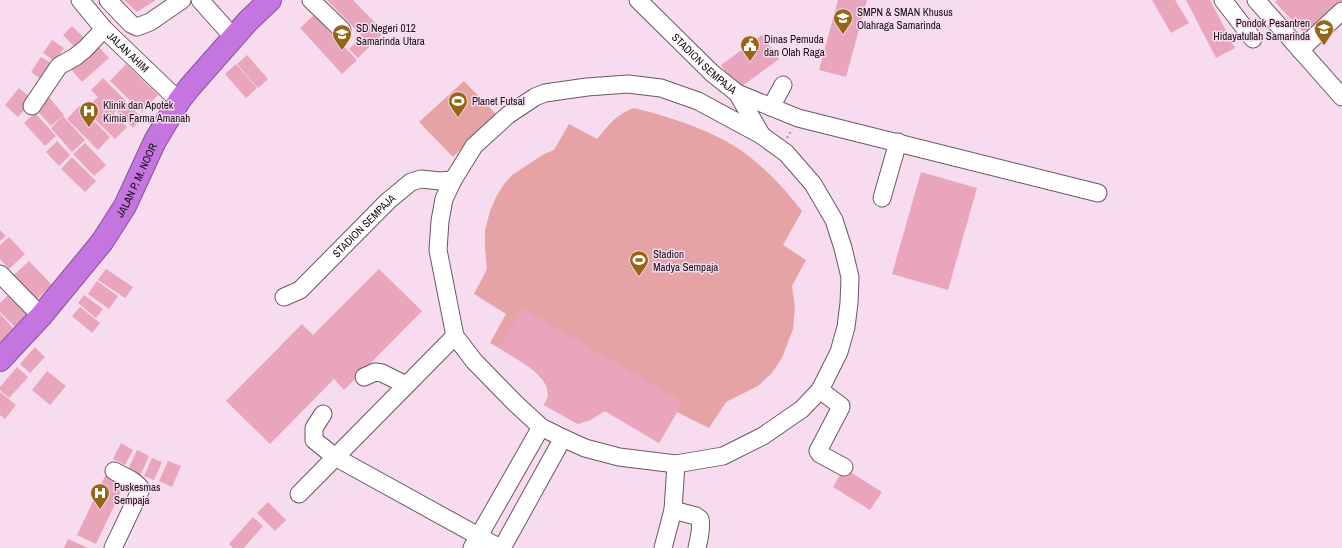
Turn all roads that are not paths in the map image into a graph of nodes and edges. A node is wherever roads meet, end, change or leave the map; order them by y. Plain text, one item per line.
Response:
1 (80, 0) edge
2 (108, 0) edge
3 (182, 0) edge
4 (200, 0) edge
5 (270, 0) edge
6 (311, 0) edge
7 (638, 0) edge
8 (1223, 0) edge
9 (1256, 0) edge
10 (1342, 11) edge
11 (104, 29) junction
12 (342, 30) dead end
13 (234, 38) junction
14 (1253, 39) dead end
15 (1300, 50) junction
16 (783, 85) dead end
17 (737, 93) junction
18 (1342, 97) edge
19 (179, 101) junction
20 (32, 106) dead end
21 (771, 107) junction
22 (762, 135) junction
23 (898, 142) junction
24 (454, 180) junction
25 (1098, 193) dead end
26 (882, 198) dead end
27 (3, 281) edge
28 (284, 297) dead end
29 (41, 316) junction
30 (455, 336) junction
31 (0, 360) edge
32 (364, 378) dead end
33 (406, 385) junction
34 (820, 390) junction
35 (323, 414) dead end
36 (541, 427) junction
37 (563, 438) junction
38 (335, 457) junction
39 (676, 464) junction
40 (844, 467) dead end
41 (114, 471) dead end
42 (299, 494) dead end
43 (673, 510) junction
44 (475, 542) edge
45 (113, 548) edge
46 (501, 548) edge
47 (663, 548) edge
48 (697, 548) edge

1 - 11 street, JALAN AHIM
2 - 3 street
4 - 13 street
5 - 13 highway, JALAN P. M. NOOR
6 - 12 street
7 - 17 street, STADION SEMPAJA
8 - 14 street
9 - 15 street
10 - 15 street
11 - 19 street, JALAN AHIM
11 - 20 street
13 - 19 highway, JALAN P. M. NOOR
15 - 18 street
16 - 21 street
17 - 21 street
17 - 22 street, STADION SEMPAJA
19 - 29 highway, JALAN P. M. NOOR
21 - 23 street
22 - 24 street, STADION SEMPAJA
22 - 34 street, STADION SEMPAJA
23 - 25 street
23 - 26 street
24 - 28 street, STADION SEMPAJA
24 - 30 street, STADION SEMPAJA
27 - 29 street
29 - 31 highway, JALAN P. M. NOOR
30 - 33 street
30 - 36 street, STADION SEMPAJA
32 - 33 street
33 - 38 street
34 - 39 street, STADION SEMPAJA
34 - 40 street
35 - 38 street
36 - 37 street, STADION SEMPAJA
36 - 44 street
37 - 39 street, STADION SEMPAJA
37 - 46 street
38 - 42 street
38 - 44 street
39 - 43 street
41 - 45 street
43 - 47 street
43 - 48 street
44 - 46 street

